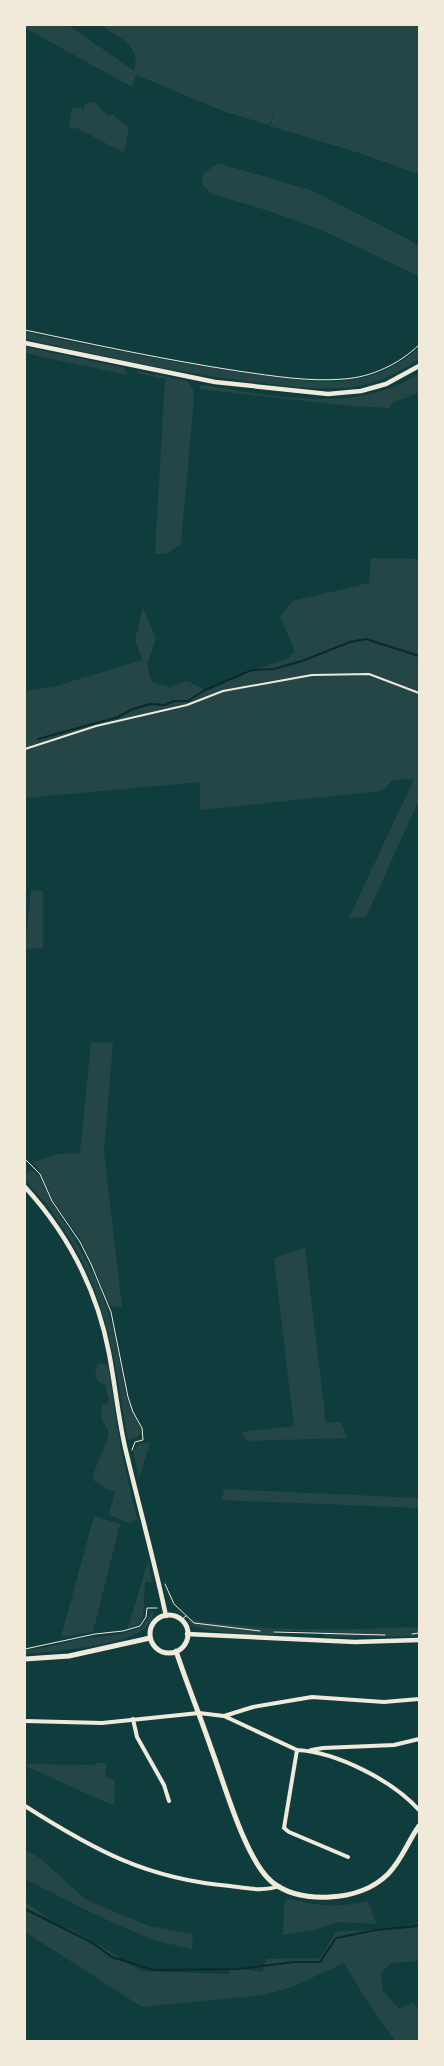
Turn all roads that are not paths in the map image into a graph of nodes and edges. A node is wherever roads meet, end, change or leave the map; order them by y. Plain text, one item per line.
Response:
1 (25, 343) edge
2 (419, 366) edge
3 (419, 693) edge
4 (25, 749) edge
5 (25, 1187) edge
6 (166, 1616) junction
7 (187, 1634) junction
8 (150, 1638) junction
9 (419, 1640) edge
10 (176, 1652) junction
11 (25, 1659) edge
12 (419, 1699) edge
13 (199, 1713) junction
14 (224, 1716) junction
15 (133, 1719) junction
16 (25, 1721) edge
17 (419, 1739) edge
18 (297, 1750) junction
19 (309, 1750) junction
20 (169, 1801) dead end
21 (25, 1806) edge
22 (419, 1810) edge
23 (419, 1826) edge
24 (348, 1857) dead end
25 (279, 1886) junction

1 - 2 street
3 - 4 lane
5 - 6 street
6 - 7 main road
6 - 8 main road
7 - 9 street
7 - 10 main road
8 - 10 main road
8 - 11 main road
10 - 13 main road
12 - 14 street
13 - 14 street
13 - 15 street
13 - 25 main road
14 - 18 street
15 - 16 street
15 - 20 street
17 - 19 street
18 - 19 street
18 - 24 street
19 - 22 street
21 - 25 street
23 - 25 main road

